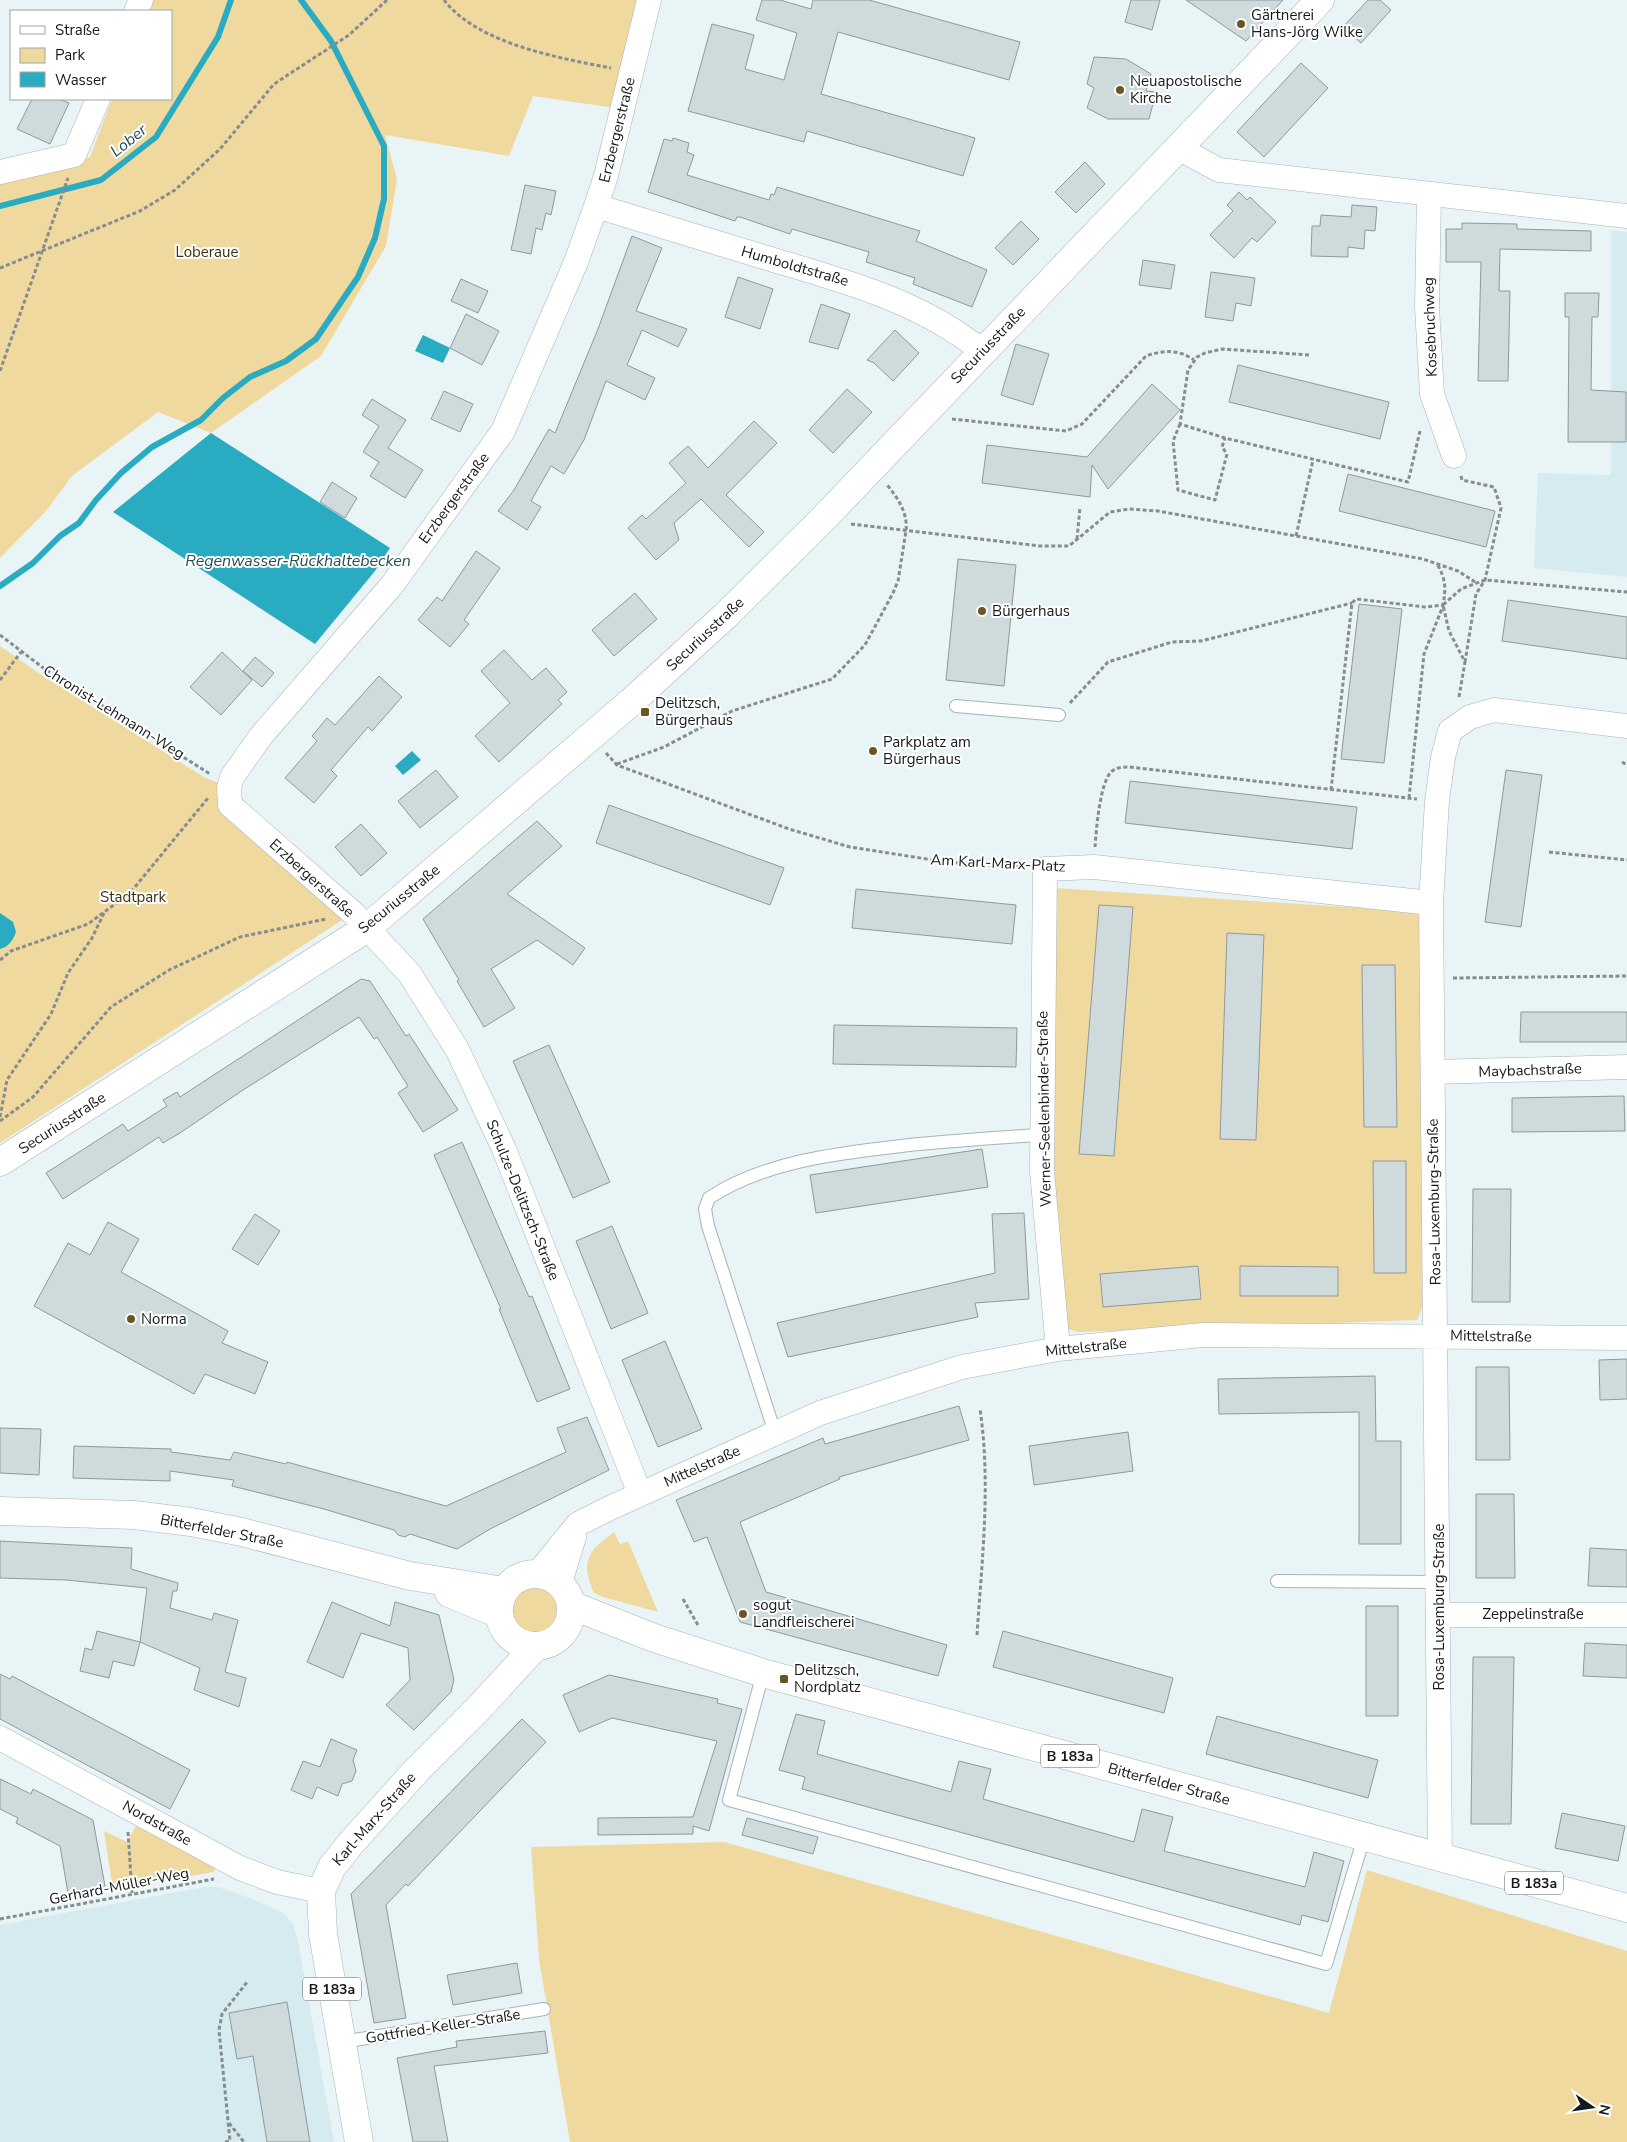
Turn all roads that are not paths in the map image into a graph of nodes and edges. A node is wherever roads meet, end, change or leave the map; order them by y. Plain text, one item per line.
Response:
1 (649, 0) edge
2 (1320, 0) edge
3 (98, 100) edge
4 (1178, 148) junction
5 (0, 172) edge
6 (1429, 195) junction
7 (596, 206) junction
8 (1627, 216) edge
9 (982, 351) junction
10 (1454, 456) road end
11 (956, 706) dead end
12 (1058, 714) road end
13 (1627, 726) edge
14 (1045, 868) joint
15 (1431, 903) junction
16 (360, 920) junction
17 (1627, 1067) edge
18 (1433, 1072) junction
19 (1042, 1135) junction
20 (0, 1162) edge
21 (1436, 1336) junction
22 (1627, 1338) edge
23 (1058, 1349) junction
24 (775, 1433) junction
25 (640, 1494) junction
26 (0, 1512) edge
27 (1277, 1582) dead end
28 (1439, 1582) junction
29 (559, 1597) junction
30 (501, 1603) junction
31 (1439, 1615) junction
32 (1627, 1615) edge
33 (524, 1643) junction
34 (763, 1673) junction
35 (0, 1738) edge
36 (1364, 1837) junction
37 (1440, 1858) junction
38 (321, 1891) junction
39 (1627, 1908) edge
40 (544, 2009) dead end
41 (342, 2042) junction
42 (359, 2142) edge

1 - 7 street, Erzbergerstraße
2 - 4 street, Securiusstraße
3 - 5 street
4 - 6 street
4 - 9 street, Securiusstraße
6 - 8 street
6 - 10 street, Kosebruchweg
7 - 9 street, Humboldtstraße
7 - 16 street, Erzbergerstraße
9 - 16 street, Securiusstraße
11 - 12 lane
13 - 15 street, Rosa-Luxemburg-Straße
14 - 15 street, Am Karl-Marx-Platz
14 - 19 street, Werner-Seelenbinder-Straße
15 - 18 street, Rosa-Luxemburg-Straße
16 - 20 street, Securiusstraße
16 - 25 street, Schulze-Delitzsch-Straße
17 - 18 street, Maybachstraße
18 - 21 street, Rosa-Luxemburg-Straße
19 - 23 street, Werner-Seelenbinder-Straße
19 - 24 lane
21 - 22 street, Mittelstraße
21 - 23 street, Mittelstraße
21 - 28 street, Rosa-Luxemburg-Straße
23 - 24 street, Mittelstraße
24 - 25 street, Mittelstraße
25 - 29 street, Mittelstraße
26 - 30 street, Bitterfelder Straße
27 - 28 lane
28 - 31 street, Rosa-Luxemburg-Straße
29 - 30 street
29 - 33 street
29 - 34 street, Bitterfelder Straße / B 183a
30 - 33 street
31 - 32 street, Zeppelinstraße
31 - 37 street, Rosa-Luxemburg-Straße
33 - 38 street, Karl-Marx-Straße / B 183a
34 - 36 street, Bitterfelder Straße / B 183a
34 - 36 lane
35 - 38 street, Nordstraße
36 - 37 street, Bitterfelder Straße / B 183a
37 - 39 street, Bitterfelder Straße / B 183a
38 - 41 street, Karl-Marx-Straße / B 183a
40 - 41 lane, Gottfried-Keller-Straße
41 - 42 street, Karl-Marx-Straße / B 183a

